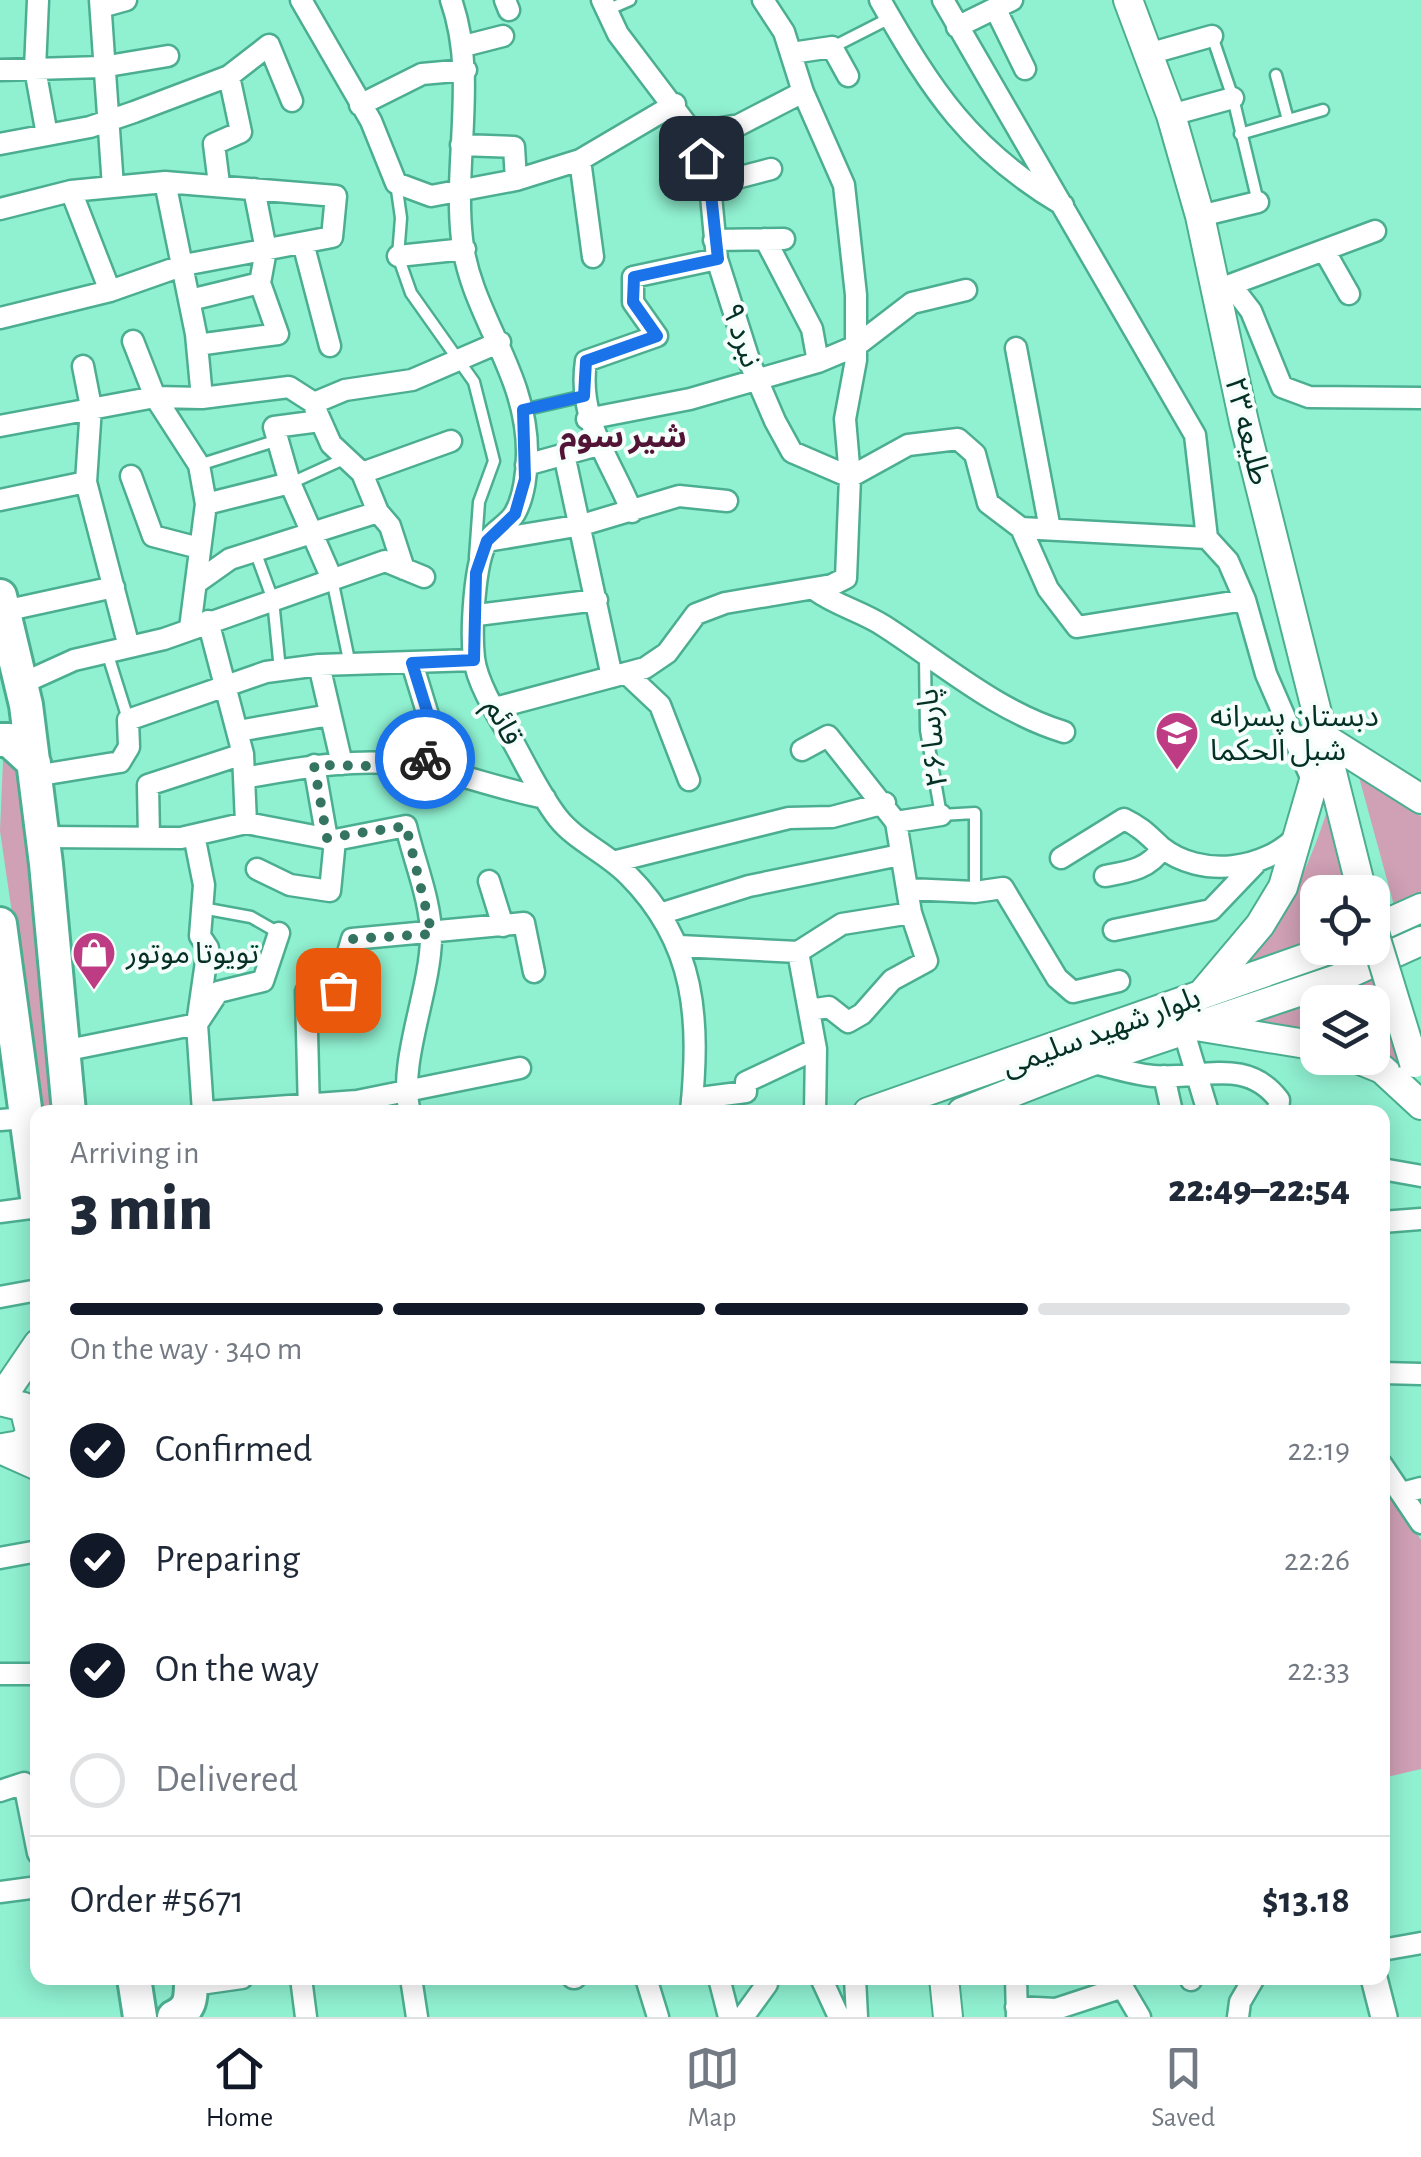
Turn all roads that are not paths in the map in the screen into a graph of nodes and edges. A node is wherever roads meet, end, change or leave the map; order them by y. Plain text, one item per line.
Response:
1 (38, 0) edge
2 (126, 0) edge
3 (301, 0) edge
4 (451, 0) edge
5 (630, 0) edge
6 (764, 0) edge
7 (942, 0) edge
8 (1128, 0) edge
9 (100, 4) edge
10 (604, 5) edge
11 (1004, 5) edge
12 (885, 9) edge
13 (957, 27) junction
14 (503, 36) dead end
15 (1212, 36) joint
16 (464, 46) junction
17 (832, 47) junction
18 (792, 53) junction
19 (1148, 54) junction
20 (168, 56) dead end
21 (102, 67) junction
22 (35, 69) junction
23 (0, 70) edge
24 (466, 70) junction
25 (1025, 70) dead end
26 (1276, 75) dead end
27 (230, 76) junction
28 (848, 76) dead end
29 (803, 92) junction
30 (1232, 98) junction
31 (292, 101) dead end
32 (675, 104) junction
33 (360, 106) junction
34 (1323, 110) dead end
35 (1170, 116) junction
36 (1288, 120) junction
37 (106, 122) junction
38 (693, 133) junction
39 (1240, 134) junction
40 (47, 135) junction
41 (0, 144) edge
42 (462, 145) junction
43 (580, 160) junction
44 (771, 169) dead end
45 (516, 180) junction
46 (165, 182) junction
47 (396, 183) junction
48 (219, 184) junction
49 (710, 185) junction
50 (113, 187) junction
51 (254, 188) junction
52 (71, 191) junction
53 (463, 193) junction
54 (1258, 202) joint
55 (1064, 206) junction
56 (0, 209) edge
57 (1200, 216) junction
58 (1375, 231) dead end
59 (304, 243) junction
60 (266, 250) junction
61 (464, 250) junction
62 (716, 250) junction
63 (1324, 250) junction
64 (398, 256) junction
65 (593, 257) dead end
66 (184, 265) junction
67 (260, 282) junction
68 (1223, 288) junction
69 (966, 290) dead end
70 (110, 291) junction
71 (1349, 294) dead end
72 (190, 300) junction
73 (0, 318) edge
74 (133, 341) dead end
75 (500, 342) junction
76 (197, 344) junction
77 (330, 346) dead end
78 (856, 346) junction
79 (1016, 348) dead end
80 (459, 360) junction
81 (818, 362) junction
82 (83, 366) dead end
83 (756, 377) junction
84 (584, 396) junction
85 (155, 397) junction
86 (202, 398) junction
87 (1421, 398) edge
88 (91, 407) junction
89 (523, 410) junction
90 (317, 412) junction
91 (587, 419) junction
92 (0, 426) edge
93 (278, 440) junction
94 (451, 440) dead end
95 (598, 444) junction
96 (564, 454) junction
97 (346, 458) junction
98 (199, 465) junction
99 (526, 465) junction
100 (362, 473) junction
101 (132, 476) dead end
102 (850, 477) junction
103 (86, 482) junction
104 (290, 483) junction
105 (0, 500) edge
106 (727, 501) dead end
107 (206, 504) junction
108 (378, 512) junction
109 (632, 512) junction
110 (582, 525) junction
111 (1021, 528) junction
112 (1050, 530) junction
113 (311, 533) junction
114 (1208, 538) junction
115 (487, 541) junction
116 (199, 548) junction
117 (255, 551) junction
118 (476, 573) junction
119 (332, 578) junction
120 (198, 581) junction
121 (114, 586) junction
122 (815, 590) junction
123 (273, 600) junction
124 (597, 600) junction
125 (1245, 600) junction
126 (2, 604) edge
127 (477, 615) junction
128 (199, 625) junction
129 (129, 647) junction
130 (108, 652) junction
131 (925, 654) junction
132 (474, 660) junction
133 (412, 663) junction
134 (319, 665) junction
135 (350, 665) junction
136 (280, 670) junction
137 (619, 675) junction
138 (11, 677) edge
139 (227, 688) junction
140 (495, 708) junction
141 (330, 714) junction
142 (128, 720) junction
143 (238, 731) junction
144 (1064, 732) dead end
145 (1326, 738) junction
146 (0, 740) edge
147 (802, 750) dead end
148 (244, 754) junction
149 (342, 764) junction
150 (314, 765) junction
151 (423, 767) junction
152 (34, 770) junction
153 (244, 778) junction
154 (689, 780) dead end
155 (1313, 782) junction
156 (546, 798) junction
157 (1421, 799) edge
158 (884, 803) junction
159 (941, 815) junction
160 (896, 822) junction
161 (246, 823) junction
162 (1299, 834) junction
163 (194, 835) junction
164 (43, 837) junction
165 (149, 838) junction
166 (331, 839) junction
167 (1162, 848) junction
168 (900, 855) junction
169 (1061, 858) dead end
170 (613, 862) junction
171 (1256, 864) junction
172 (257, 869) dead end
173 (1358, 875) edge
174 (1105, 876) dead end
175 (488, 881) dead end
176 (908, 889) junction
177 (976, 892) junction
178 (202, 908) junction
179 (1421, 908) edge
180 (663, 913) junction
181 (911, 914) junction
182 (1390, 921) edge
183 (0, 924) edge
184 (503, 926) junction
185 (1114, 930) dead end
186 (279, 933) joint
187 (432, 934) junction
188 (1421, 941) edge
189 (680, 946) junction
190 (798, 952) junction
191 (1300, 960) edge
192 (1384, 965) edge
193 (534, 972) dead end
194 (4, 982) edge
195 (1120, 982) dead end
196 (1201, 995) junction
197 (809, 1010) junction
198 (197, 1024) junction
199 (1190, 1028) junction
200 (1300, 1043) edge
201 (816, 1049) junction
202 (63, 1052) junction
203 (9, 1059) edge
204 (1090, 1062) junction
205 (520, 1068) dead end
206 (1196, 1075) junction
207 (1388, 1075) edge
208 (1418, 1075) edge
209 (1164, 1076) junction
210 (408, 1102) edge
211 (68, 1105) edge
212 (203, 1105) edge
213 (309, 1105) edge
214 (371, 1105) edge
215 (692, 1105) edge
216 (696, 1105) edge
217 (815, 1105) edge
218 (888, 1105) edge
219 (998, 1105) edge
220 (1170, 1105) edge
221 (1206, 1105) edge
222 (1278, 1105) edge
223 (1421, 1105) edge
224 (13, 1119) edge
225 (1390, 1170) edge
226 (1421, 1176) edge
227 (30, 1178) edge
228 (30, 1207) edge
229 (0, 1212) edge
230 (1421, 1220) edge
231 (1390, 1222) edge
232 (30, 1291) edge
233 (0, 1297) edge
234 (30, 1358) edge
235 (1390, 1372) edge
236 (1421, 1374) edge
237 (0, 1401) edge
238 (30, 1420) edge
239 (30, 1436) edge
240 (2, 1449) edge
241 (30, 1462) edge
242 (1390, 1472) edge
243 (1411, 1491) edge
244 (1421, 1523) edge
245 (30, 1552) edge
246 (0, 1558) edge
247 (0, 1674) edge
248 (30, 1674) edge
249 (0, 1791) edge
250 (30, 1813) edge
251 (30, 1888) edge
252 (0, 1892) edge
253 (1421, 1944) edge
254 (1390, 1949) edge
255 (199, 1985) edge
256 (204, 1985) edge
257 (302, 1985) edge
258 (411, 1985) edge
259 (648, 1985) edge
260 (721, 1985) edge
261 (766, 1985) edge
262 (823, 1985) edge
263 (855, 1985) edge
264 (945, 1985) edge
265 (1016, 1985) edge
266 (1115, 1985) edge
267 (1122, 1985) edge
268 (1250, 1985) edge
269 (1376, 1985) edge
270 (1076, 2010) edge
271 (1016, 2012) edge
272 (174, 2017) edge
273 (212, 2017) edge
274 (306, 2017) edge
275 (417, 2017) edge
276 (658, 2017) edge
277 (728, 2017) edge
278 (743, 2017) edge
279 (839, 2017) edge
280 (857, 2017) edge
281 (948, 2017) edge
282 (1140, 2017) edge
283 (1238, 2017) edge
284 (1384, 2017) edge

1 - 22 street
2 - 9 street
3 - 33 street
4 - 16 street, قائم
5 - 10 lane
6 - 18 street
7 - 13 street
8 - 19 main road, طلیعه ۲۳
9 - 21 street
10 - 32 street, نبرد ۹
11 - 13 street
11 - 25 street
12 - 17 lane
12 - 55 street
13 - 55 street
14 - 16 street
15 - 19 street
15 - 30 lane
16 - 24 street, قائم
17 - 18 street
17 - 28 street
18 - 29 street
19 - 35 main road, طلیعه ۲۳
20 - 21 street
21 - 22 street
21 - 37 street
22 - 23 street
22 - 40 street
24 - 33 street
24 - 42 street, قائم
26 - 36 lane
27 - 31 street
27 - 37 street
27 - 48 street
29 - 38 street
29 - 78 street
30 - 35 street
30 - 39 lane
32 - 38 street, نبرد ۹
32 - 43 street
33 - 47 street
34 - 36 lane
35 - 57 main road, طلیعه ۲۳
36 - 39 lane
37 - 40 street
37 - 50 street
38 - 49 street, نبرد ۹
39 - 54 lane
40 - 41 street
42 - 45 street
42 - 53 street, قائم
43 - 45 street
43 - 65 street
44 - 49 street
45 - 53 street
46 - 48 street
46 - 50 street
46 - 66 street
47 - 53 street
47 - 64 lane
48 - 51 street
49 - 62 street, نبرد ۹
50 - 52 street
51 - 59 street
51 - 60 street
52 - 56 street
52 - 70 street
53 - 61 street, قائم
54 - 57 street
55 - 114 street
57 - 68 main road, طلیعه ۲۳
58 - 63 street
59 - 60 street
59 - 77 street
60 - 66 street
60 - 67 street
61 - 64 street
61 - 75 street, قائم
62 - 81 street
62 - 83 street, نبرد ۹
62 - 84 street
63 - 68 street
63 - 71 street
64 - 80 lane
66 - 70 street
66 - 72 street
67 - 72 street
67 - 76 street
68 - 87 street
68 - 145 main road, طلیعه ۲۳
69 - 78 street
70 - 73 street
72 - 76 street
74 - 85 street
75 - 80 street
75 - 89 street, قائم
76 - 86 street
78 - 81 street
78 - 102 street
79 - 112 street
80 - 90 street
80 - 118 lane
81 - 83 street
82 - 88 street
83 - 91 street
83 - 102 street, نبرد ۹
84 - 89 lane
84 - 91 street
85 - 86 street
85 - 88 street
85 - 98 street
86 - 90 street
88 - 92 street
88 - 103 street
89 - 99 street, قائم
90 - 93 street
90 - 97 street
91 - 95 street
93 - 98 lane
93 - 104 street
94 - 100 street
95 - 96 street
95 - 109 street
96 - 99 street
96 - 110 street
97 - 100 street
97 - 104 lane
98 - 107 street
99 - 115 street, قائم
100 - 108 street
101 - 116 street
102 - 111 street
102 - 122 street
103 - 105 street
103 - 121 street
104 - 107 street
104 - 113 street
106 - 109 street
107 - 116 street
108 - 113 street
108 - 119 street
109 - 110 street
110 - 115 street
110 - 124 street
111 - 112 street
111 - 125 street
112 - 114 street
113 - 117 street
113 - 119 street
114 - 125 street
115 - 118 street, قائم
116 - 120 street
117 - 120 street
117 - 123 lane
118 - 127 street, قائم
119 - 123 street
119 - 135 lane
120 - 128 street
121 - 126 street
121 - 129 street
122 - 131 street, پارسا ۲۶
122 - 137 street
123 - 128 street
123 - 136 lane
124 - 127 street
124 - 137 street
125 - 155 street
126 - 138 main road
127 - 132 street, قائم
128 - 129 street
128 - 139 street
129 - 130 street
130 - 138 street
130 - 142 lane
131 - 144 street
131 - 159 lane, پارسا ۲۶
132 - 133 street
132 - 140 street, قائم
133 - 135 street
133 - 151 street
134 - 135 street
134 - 136 street
134 - 141 street
136 - 139 street
137 - 140 street
137 - 154 street
138 - 152 main road
139 - 142 street
139 - 143 street
140 - 156 street, قائم
141 - 143 street
141 - 149 street
142 - 152 street
143 - 148 street
145 - 155 main road
145 - 157 main road
145 - 173 main road, طلیعه ۲۳
146 - 152 main road
147 - 158 street
148 - 153 street
148 - 165 street
149 - 150 street
149 - 151 street
150 - 153 street
150 - 166 street
151 - 156 street
152 - 164 main road
153 - 161 street
155 - 162 main road
156 - 170 street, قائم
158 - 160 street
158 - 170 street
159 - 160 street
159 - 177 lane, پارسا ۲۶
160 - 168 street
161 - 163 street
161 - 166 street
162 - 171 street
162 - 196 main road
163 - 165 street
163 - 178 street
164 - 165 street
164 - 202 main road
166 - 172 street
166 - 187 street
167 - 169 street
167 - 171 street
167 - 174 street
168 - 176 street
168 - 180 street
170 - 180 street, قائم
171 - 185 street
175 - 184 street
176 - 177 street
176 - 181 street
177 - 195 street
178 - 186 lane
178 - 198 street
179 - 182 main road
180 - 189 street, قائم
181 - 190 street
181 - 197 street
183 - 194 main road
184 - 187 street
184 - 193 street
186 - 198 street
187 - 210 street
187 - 213 street
188 - 199 main road, بلوار شهید سلیمی
189 - 190 street
189 - 215 street, قائم
190 - 197 street
191 - 196 main road, بلوار شهید سلیمی
192 - 208 main road, bridge
194 - 203 main road
196 - 218 main road, بلوار شهید سلیمی
197 - 201 street
198 - 202 street
198 - 212 street
199 - 200 main road
199 - 204 main road, بلوار شهید سلیمی
199 - 206 street
201 - 216 street
201 - 217 street
202 - 211 main road
203 - 224 main road
204 - 209 street
204 - 219 main road, بلوار شهید سلیمی
205 - 210 street
206 - 209 street
206 - 221 street
206 - 222 street
207 - 223 main road
209 - 220 street
210 - 214 street
224 - 227 main road
225 - 226 street
228 - 229 street
230 - 231 street
232 - 233 street
234 - 237 main road
235 - 236 street
237 - 238 main road
239 - 240 main road
240 - 241 main road
242 - 243 street
243 - 244 street
245 - 246 street
247 - 248 street
249 - 250 street
251 - 252 street
253 - 254 street
255 - 272 main road
256 - 273 main road
257 - 274 street
258 - 275 street
259 - 276 street
260 - 277 street
261 - 278 street
262 - 279 street
263 - 280 street
264 - 281 main road
265 - 271 street
266 - 270 street
267 - 282 street
268 - 283 street
269 - 284 street
270 - 271 street

